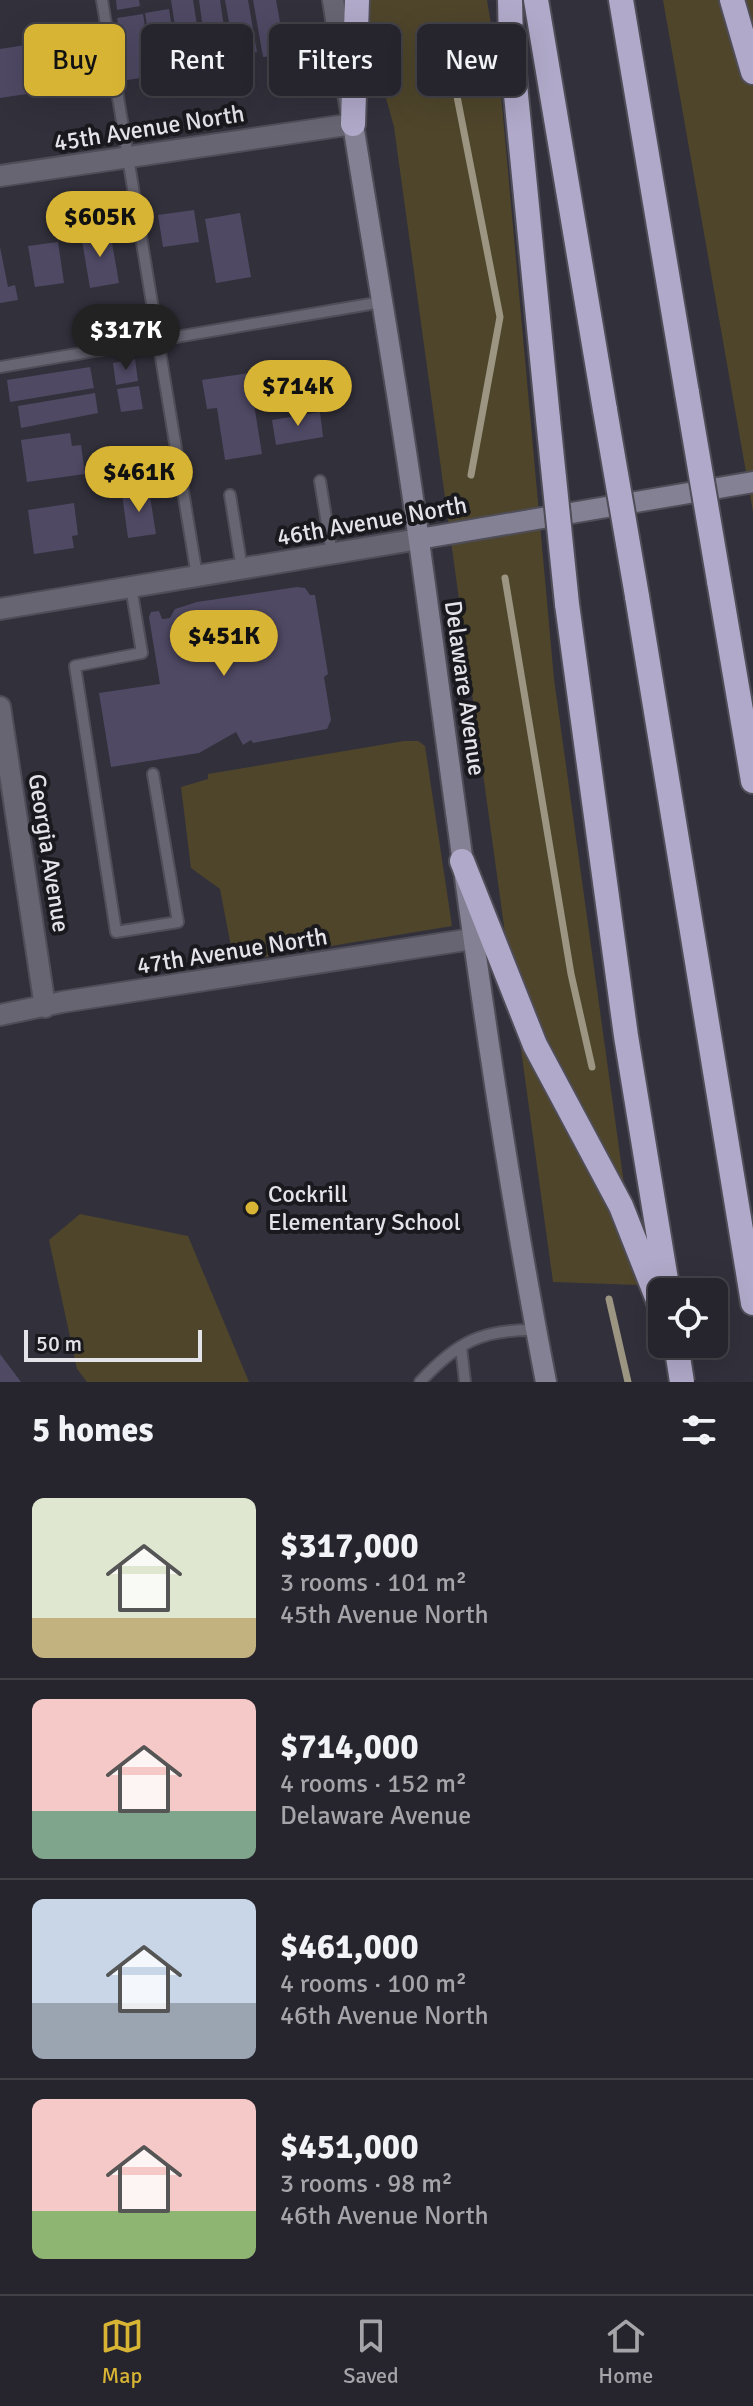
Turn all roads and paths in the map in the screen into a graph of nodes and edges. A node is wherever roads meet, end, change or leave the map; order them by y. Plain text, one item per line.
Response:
1 (102, 0) edge
2 (333, 0) edge
3 (357, 0) edge
4 (510, 0) edge
5 (536, 0) edge
6 (621, 0) edge
7 (732, 0) edge
8 (753, 72) edge
9 (353, 124) junction
10 (128, 158) junction
11 (0, 176) edge
12 (382, 302) junction
13 (158, 341) junction
14 (0, 367) edge
15 (320, 481) dead end
16 (753, 482) edge
17 (230, 495) dead end
18 (419, 539) junction
19 (332, 555) junction
20 (242, 569) junction
21 (197, 576) junction
22 (131, 587) junction
23 (0, 609) edge
24 (0, 707) edge
25 (153, 774) dead end
26 (753, 781) edge
27 (7, 797) edge
28 (462, 861) junction
29 (472, 939) junction
30 (45, 1007) junction
31 (0, 1015) edge
32 (649, 1278) edge
33 (666, 1278) edge
34 (753, 1303) edge
35 (536, 1330) junction
36 (461, 1347) junction
37 (678, 1358) edge
38 (682, 1358) edge
39 (420, 1382) edge
40 (465, 1382) edge
41 (546, 1382) edge
42 (682, 1382) edge
43 (691, 1382) edge

1 - 10 lane
2 - 9 street, Delaware Avenue
3 - 9 highway
4 - 33 highway, bridge
5 - 34 highway, bridge
6 - 26 highway, bridge
7 - 8 highway
9 - 10 street, 45th Avenue North
9 - 12 main road, Delaware Avenue
10 - 11 street, 45th Avenue North
10 - 13 lane
12 - 13 lane
12 - 18 main road, Delaware Avenue
13 - 14 lane
13 - 21 lane
15 - 19 lane
16 - 18 main road, 46th Avenue North
17 - 20 lane
18 - 19 street, 46th Avenue North
18 - 28 main road, Delaware Avenue
19 - 20 street, 46th Avenue North
20 - 21 street, 46th Avenue North
21 - 22 street, 46th Avenue North
22 - 23 street, 46th Avenue North
22 - 25 lane
24 - 27 street, Georgia Avenue
27 - 30 street, Georgia Avenue
28 - 29 main road, Delaware Avenue
28 - 32 highway
29 - 30 street, 47th Avenue North
29 - 35 main road, Delaware Avenue
30 - 31 street, 47th Avenue North
35 - 36 lane
35 - 41 main road, Delaware Avenue
36 - 39 lane
36 - 40 lane
37 - 42 highway, bridge
38 - 43 highway

